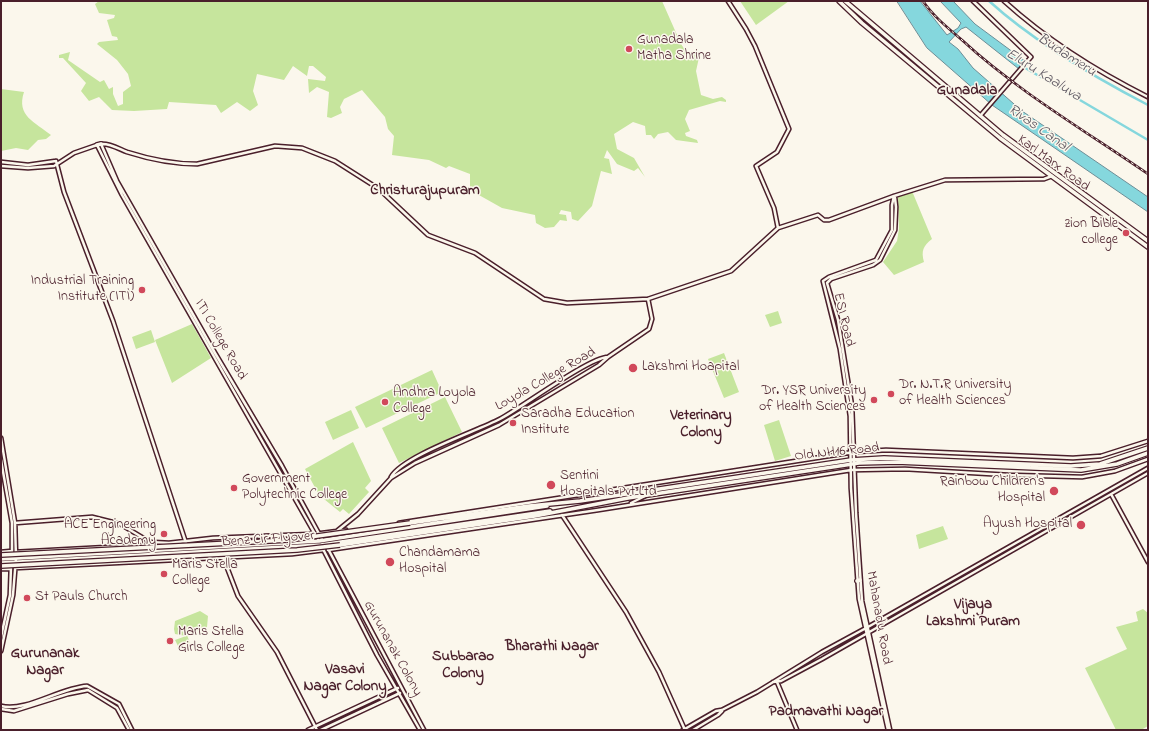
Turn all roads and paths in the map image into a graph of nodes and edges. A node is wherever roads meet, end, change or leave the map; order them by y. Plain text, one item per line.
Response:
1 (728, 1) edge
2 (839, 1) edge
3 (845, 1) edge
4 (973, 1) edge
5 (1004, 1) edge
6 (909, 59) junction
7 (1148, 97) edge
8 (969, 109) junction
9 (980, 116) junction
10 (1004, 139) junction
11 (99, 145) junction
12 (1031, 160) junction
13 (1, 162) edge
14 (56, 163) junction
15 (1, 166) edge
16 (1052, 176) junction
17 (1080, 195) junction
18 (894, 196) junction
19 (778, 228) junction
20 (1148, 241) edge
21 (1148, 247) edge
22 (648, 299) junction
23 (608, 357) junction
24 (1, 438) edge
25 (1148, 441) edge
26 (1148, 448) edge
27 (852, 452) junction
28 (1148, 453) edge
29 (853, 459) junction
30 (1148, 459) edge
31 (1, 460) edge
32 (853, 464) junction
33 (1148, 468) edge
34 (853, 470) junction
35 (1148, 474) edge
36 (391, 478) junction
37 (1111, 494) junction
38 (646, 495) junction
39 (1093, 500) junction
40 (564, 503) junction
41 (630, 504) junction
42 (1095, 504) junction
43 (529, 506) joint
44 (569, 509) junction
45 (562, 515) junction
46 (535, 516) joint
47 (15, 523) junction
48 (336, 531) junction
49 (317, 534) junction
50 (150, 542) junction
51 (186, 542) junction
52 (322, 543) junction
53 (187, 549) junction
54 (324, 550) junction
55 (328, 550) junction
56 (12, 551) junction
57 (221, 551) junction
58 (16, 552) junction
59 (1, 553) edge
60 (14, 558) junction
61 (223, 558) junction
62 (1, 559) edge
63 (1148, 562) edge
64 (14, 563) junction
65 (1, 565) edge
66 (15, 568) junction
67 (1, 569) edge
68 (11, 569) junction
69 (352, 600) junction
70 (866, 628) junction
71 (867, 632) junction
72 (1, 637) edge
73 (1, 651) edge
74 (772, 682) junction
75 (777, 682) junction
76 (401, 687) junction
77 (397, 689) junction
78 (404, 691) junction
79 (400, 694) junction
80 (1, 707) edge
81 (722, 710) junction
82 (316, 729) edge
83 (129, 730) edge
84 (132, 730) edge
85 (308, 730) edge
86 (321, 730) edge
87 (420, 730) edge
88 (424, 730) edge
89 (684, 730) edge
90 (693, 730) edge
91 (797, 730) edge
92 (889, 730) edge

1 - 19 street
2 - 6 main road, Karl Marx Road
3 - 6 main road, Karl Marx Road
4 - 9 street
5 - 7 street
6 - 8 main road, Karl Marx Road
8 - 9 main road, Karl Marx Road
8 - 10 main road, Karl Marx Road
9 - 10 main road, Karl Marx Road
10 - 12 main road, Karl Marx Road
11 - 14 street
11 - 22 street
11 - 49 street, ITI College Road
11 - 49 street, ITI College Road
12 - 16 main road, Karl Marx Road
12 - 17 main road, Karl Marx Road
13 - 14 street
14 - 15 street
14 - 51 street
16 - 17 main road, Karl Marx Road
16 - 18 street
17 - 20 main road, Karl Marx Road
17 - 21 main road, Karl Marx Road
18 - 19 street
18 - 27 street, ESI Road
19 - 22 street
22 - 23 street, Loyola College Road
23 - 36 street, Loyola College Road
23 - 36 street, Loyola College Road
24 - 47 street
25 - 27 street
26 - 29 main road, Old NH16 Road
27 - 29 street, ESI Road
27 - 48 street
28 - 32 main road, Old NH16 Road
29 - 32 street, Mahanadu Road
29 - 40 main road, Old NH16 Road
30 - 34 street
31 - 56 street
32 - 34 street, Mahanadu Road
32 - 38 main road, Old NH16 Road
33 - 39 street
34 - 41 street
34 - 70 street, Mahanadu Road
35 - 37 street
36 - 48 street, Loyola College Road
37 - 42 street
37 - 63 street
38 - 41 street
38 - 44 main road, Old NH16 Road
39 - 42 street
39 - 70 street
40 - 43 main road, Old NH16 Road
40 - 52 main road
41 - 45 street
42 - 71 street
43 - 59 main road, Benz Cir Flyover, bridge
44 - 46 main road, Old NH16 Road
44 - 52 main road
45 - 55 street
45 - 89 street
46 - 65 main road, Benz Cir Flyover, bridge
47 - 50 street
47 - 58 street
48 - 49 street
49 - 51 street
49 - 52 street, ITI College Road
50 - 51 street
50 - 58 street
51 - 53 street
52 - 53 main road
52 - 54 street
52 - 55 street
52 - 57 main road
53 - 60 main road
54 - 61 street
54 - 69 street
55 - 69 street
56 - 59 street
56 - 60 street
57 - 61 street
57 - 64 main road
58 - 60 street
60 - 62 main road
60 - 64 street
61 - 66 street
61 - 82 street
64 - 65 main road
64 - 66 street
64 - 68 street
66 - 73 street
67 - 68 street
68 - 72 street
69 - 76 street, Gurunanak Colony
69 - 77 street, Gurunanak Colony
70 - 71 street, Mahanadu Road
70 - 74 street
71 - 75 street
71 - 92 street, Mahanadu Road
74 - 75 street
74 - 81 street
75 - 91 street
76 - 77 street
76 - 78 street, Gurunanak Colony
77 - 79 street, Gurunanak Colony
77 - 82 street
78 - 79 street
78 - 88 street, Gurunanak Colony
79 - 86 street
79 - 87 street, Gurunanak Colony
80 - 83 street
80 - 84 street
81 - 89 street
81 - 90 street
82 - 85 street

